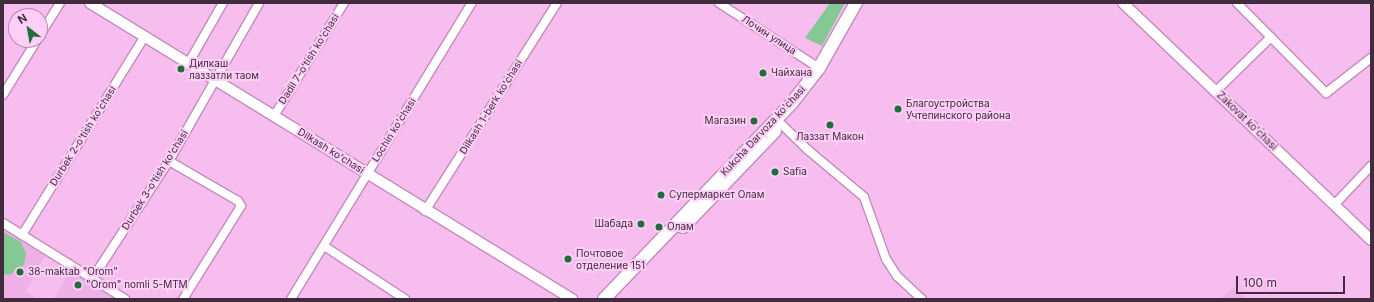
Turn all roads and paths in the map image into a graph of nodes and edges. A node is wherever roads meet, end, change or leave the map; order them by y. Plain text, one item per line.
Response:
1 (60, 3) edge
2 (90, 3) edge
3 (223, 3) edge
4 (344, 3) edge
5 (472, 3) edge
6 (557, 3) edge
7 (719, 3) edge
8 (856, 3) edge
9 (865, 3) edge
10 (1123, 3) edge
11 (1237, 3) edge
12 (256, 4) edge
13 (48, 22) edge
14 (145, 36) junction
15 (1271, 37) junction
16 (32, 48) edge
17 (1371, 58) edge
18 (188, 64) junction
19 (822, 70) junction
20 (216, 80) junction
21 (1216, 91) junction
22 (3, 95) edge
23 (274, 116) junction
24 (779, 121) junction
25 (169, 161) junction
26 (1371, 166) edge
27 (367, 174) junction
28 (1334, 205) junction
29 (425, 211) junction
30 (3, 223) edge
31 (22, 235) junction
32 (1371, 240) edge
33 (324, 246) junction
34 (92, 279) junction
35 (395, 297) edge
36 (125, 299) edge
37 (183, 299) edge
38 (291, 299) edge
39 (405, 299) edge
40 (572, 299) edge
41 (604, 299) edge
42 (613, 299) edge
43 (922, 299) edge

1 - 13 street
2 - 14 street, Dilkash ko'chasi
3 - 18 street
4 - 23 street, Dadil 7-o'tish ko'chasi
5 - 27 street, Lochin ko'chasi
6 - 29 street, Dilkash 1-berk ko'chasi
7 - 19 street, Лочин улица
8 - 19 main road, Kukcha Darvoza ko'chasi
9 - 19 main road, Kukcha Darvoza ko'chasi
10 - 21 street, Zakovat ko'chasi
11 - 15 street
12 - 20 street, Durbek 3-o'tish ko'chasi
14 - 18 street, Dilkash ko'chasi
14 - 31 street, Durbek 2-o'tish ko'chasi
15 - 17 street
15 - 21 street
16 - 22 street
18 - 20 street, Dilkash ko'chasi
19 - 24 main road, Kukcha Darvoza ko'chasi
20 - 23 street, Dilkash ko'chasi
20 - 25 street, Durbek 3-o'tish ko'chasi
21 - 28 street, Zakovat ko'chasi
23 - 27 street, Dilkash ko'chasi
24 - 41 main road, Kukcha Darvoza ko'chasi
24 - 42 main road, Kukcha Darvoza ko'chasi
24 - 43 street
25 - 34 street, Durbek 3-o'tish ko'chasi
25 - 37 street
26 - 28 street
27 - 29 street, Dilkash ko'chasi
27 - 33 street, Lochin ko'chasi
28 - 32 street, Zakovat ko'chasi
29 - 40 street, Dilkash ko'chasi
30 - 31 street
31 - 34 street
33 - 35 street
33 - 38 street, Lochin ko'chasi
34 - 36 street
35 - 39 street

